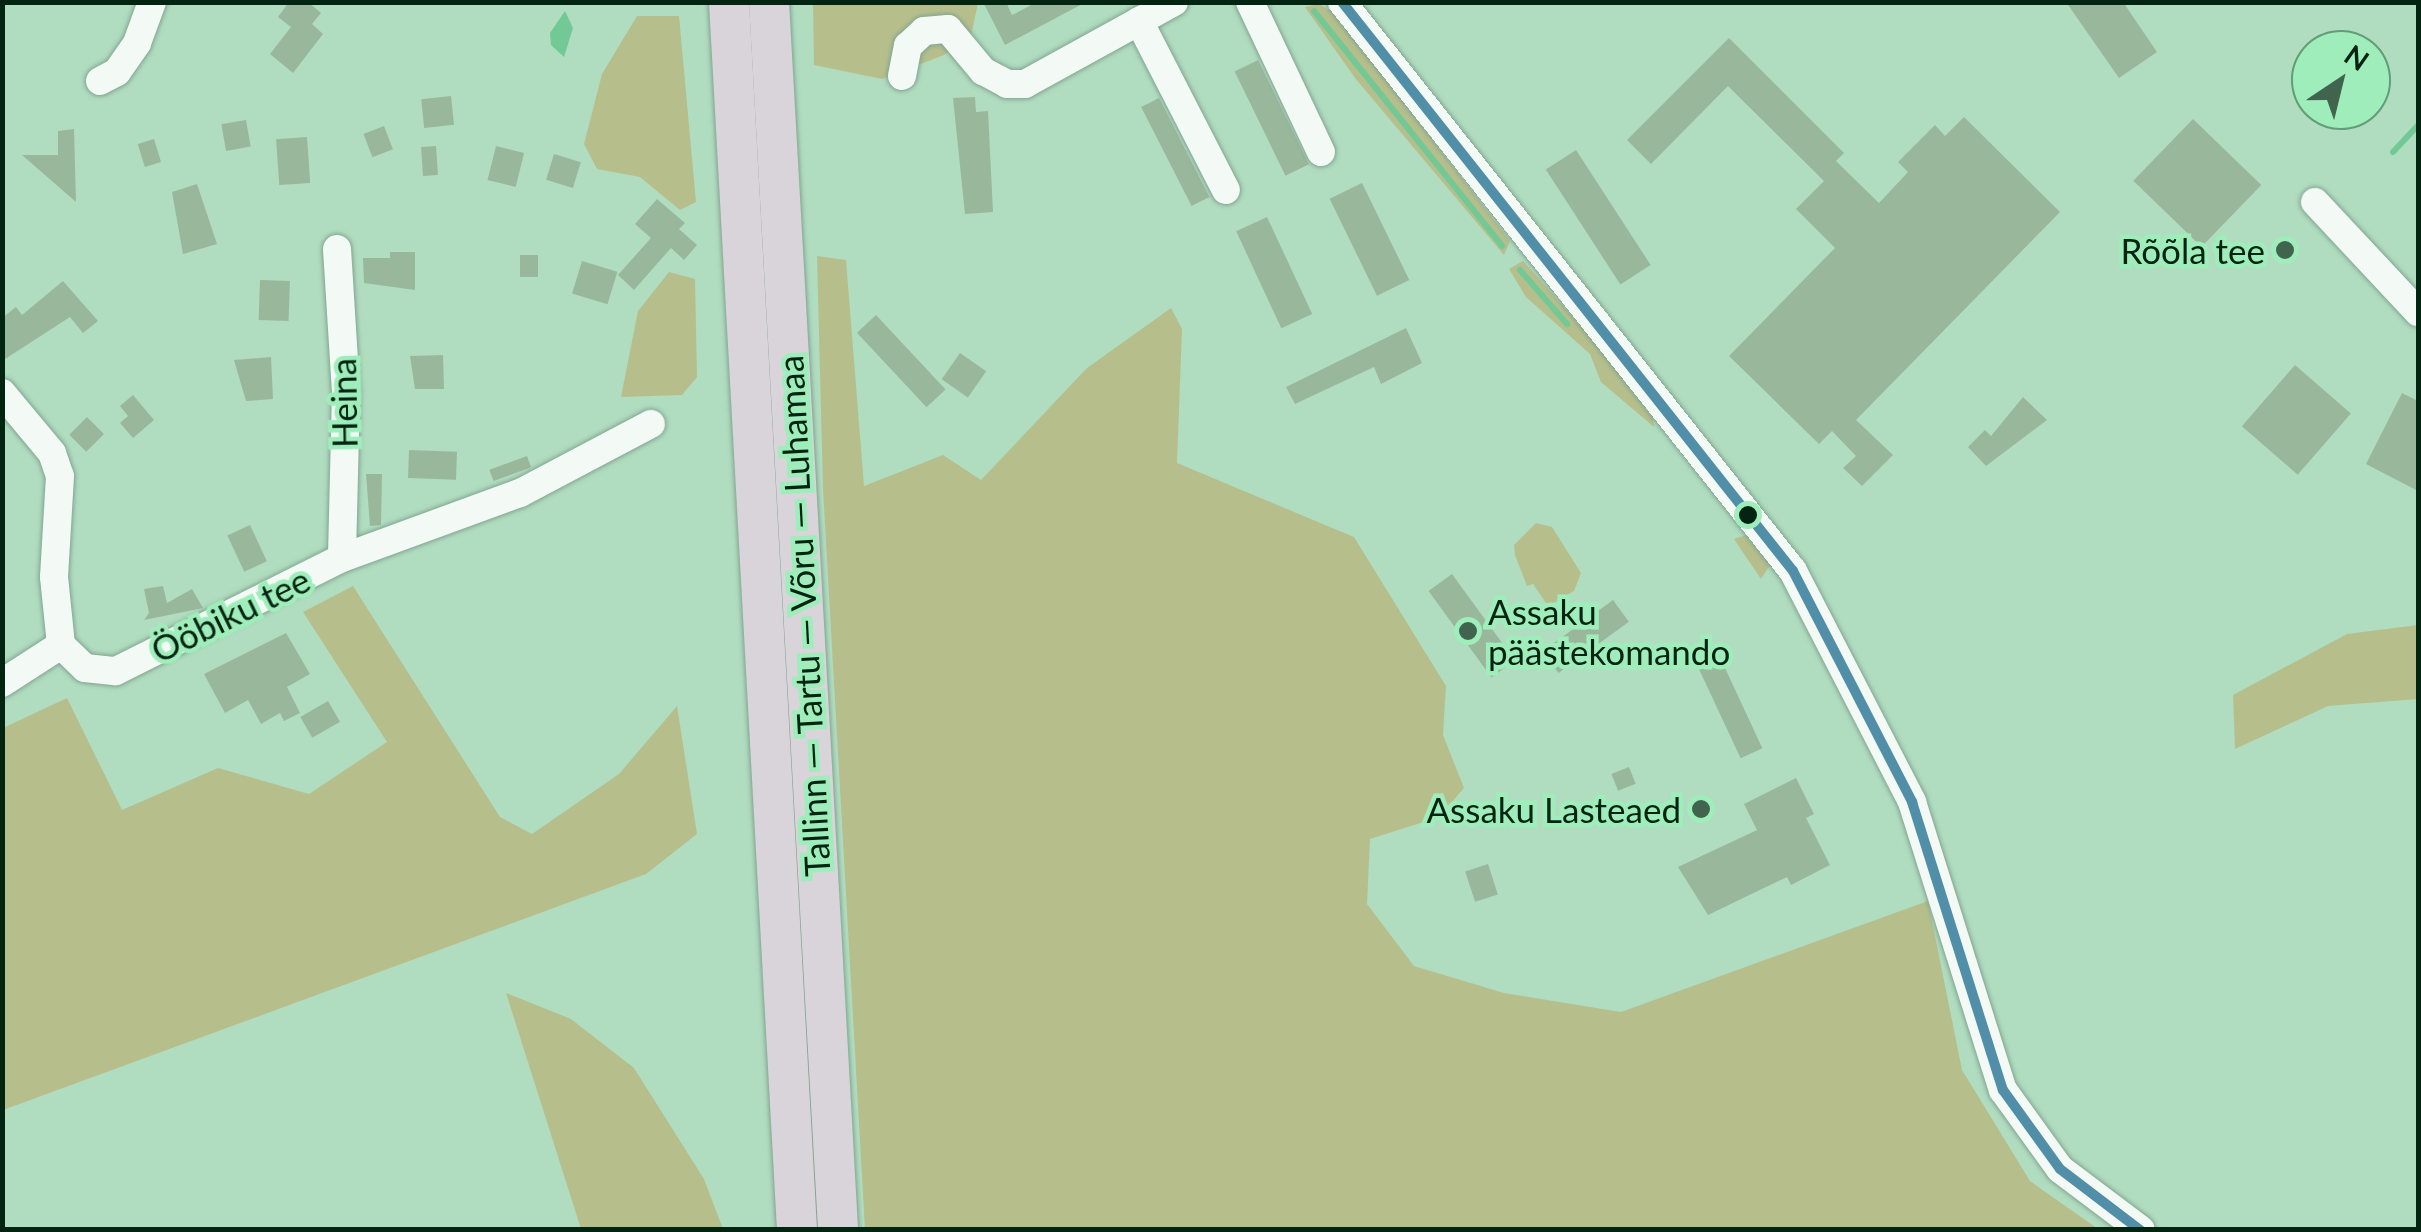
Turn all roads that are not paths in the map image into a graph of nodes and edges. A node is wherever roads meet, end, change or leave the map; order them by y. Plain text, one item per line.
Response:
1 (152, 2) edge
2 (730, 2) edge
3 (768, 2) edge
4 (788, 2) edge
5 (1174, 2) edge
6 (1250, 2) edge
7 (1342, 2) edge
8 (1140, 22) junction
9 (902, 76) dead end
10 (100, 81) dead end
11 (776, 138) junction
12 (1321, 152) dead end
13 (1226, 190) dead end
14 (2315, 202) dead end
15 (338, 249) dead end
16 (2418, 312) edge
17 (2, 394) edge
18 (651, 424) dead end
19 (342, 558) junction
20 (62, 645) junction
21 (2, 682) edge
22 (798, 1230) edge
23 (838, 1230) edge
24 (2141, 1230) edge

1 - 10 street
2 - 22 highway, Tallinn — Tartu — Võru — Luhamaa
3 - 11 highway, Tallinn — Tartu — Võru — Luhamaa
4 - 11 highway
5 - 8 street
6 - 12 street
7 - 24 street
8 - 9 street
8 - 13 street
11 - 23 highway, Tallinn — Tartu — Võru — Luhamaa
14 - 16 street
15 - 19 street, Heina
17 - 20 street
18 - 19 street, Ööbiku tee
19 - 20 street, Ööbiku tee
20 - 21 street

